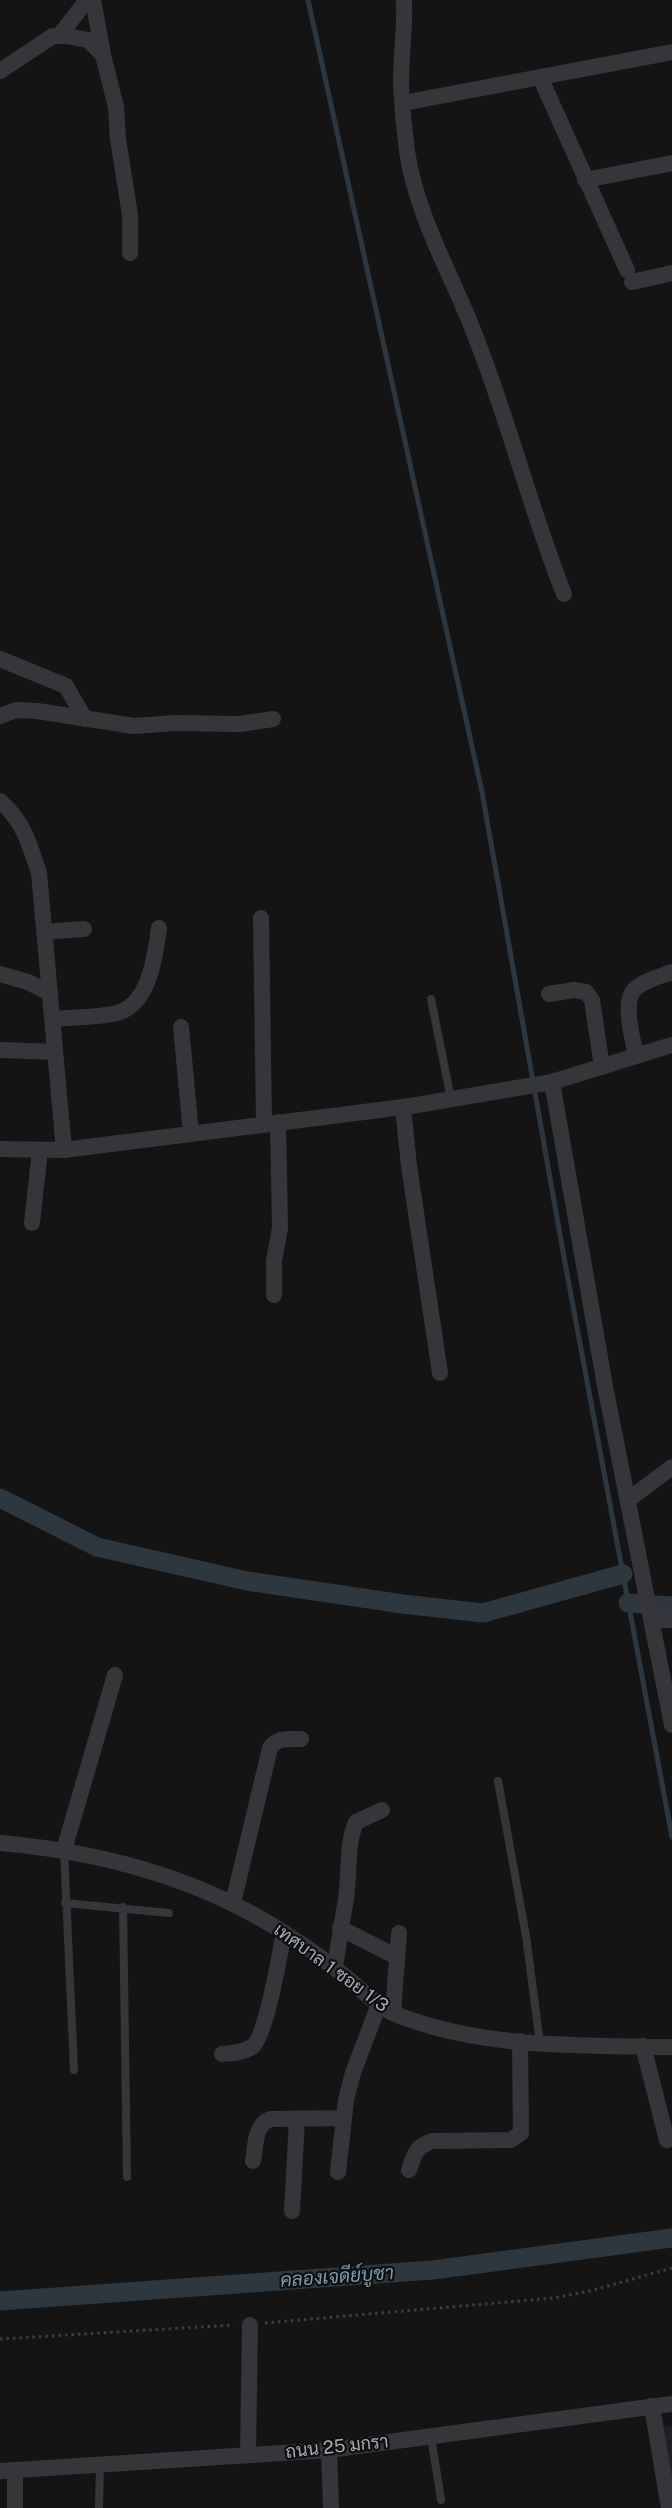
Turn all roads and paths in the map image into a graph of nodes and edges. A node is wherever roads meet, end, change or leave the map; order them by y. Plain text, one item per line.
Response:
1 (86, 0) edge
2 (93, 0) edge
3 (404, 0) edge
4 (59, 36) junction
5 (672, 52) edge
6 (103, 55) junction
7 (0, 71) edge
8 (540, 77) junction
9 (403, 103) junction
10 (672, 163) edge
11 (585, 180) junction
12 (130, 253) dead end
13 (672, 273) edge
14 (564, 594) dead end
15 (0, 659) edge
16 (0, 716) edge
17 (86, 719) junction
18 (273, 719) dead end
19 (0, 801) edge
20 (260, 918) dead end
21 (159, 928) dead end
22 (84, 929) dead end
23 (44, 932) junction
24 (672, 972) edge
25 (0, 974) edge
26 (50, 993) junction
27 (550, 994) dead end
28 (431, 999) dead end
29 (52, 1019) junction
30 (181, 1027) dead end
31 (672, 1045) edge
32 (0, 1050) edge
33 (55, 1052) junction
34 (636, 1056) junction
35 (602, 1067) junction
36 (549, 1083) junction
37 (451, 1099) junction
38 (402, 1107) junction
39 (271, 1123) junction
40 (191, 1133) junction
41 (0, 1148) edge
42 (40, 1150) junction
43 (64, 1150) junction
44 (32, 1223) dead end
45 (274, 1295) dead end
46 (440, 1373) dead end
47 (672, 1467) edge
48 (628, 1500) junction
49 (649, 1610) junction
50 (672, 1620) edge
51 (115, 1675) dead end
52 (672, 1725) edge
53 (301, 1739) dead end
54 (498, 1781) dead end
55 (382, 1810) dead end
56 (0, 1843) edge
57 (64, 1850) junction
58 (66, 1903) junction
59 (233, 1903) junction
60 (123, 1907) junction
61 (169, 1913) dead end
62 (340, 1928) junction
63 (284, 1932) junction
64 (399, 1933) dead end
65 (397, 1957) junction
66 (335, 1968) junction
67 (379, 2004) junction
68 (393, 2013) junction
69 (520, 2042) junction
70 (540, 2043) junction
71 (643, 2046) junction
72 (672, 2047) edge
73 (222, 2054) dead end
74 (74, 2070) dead end
75 (297, 2118) junction
76 (342, 2118) junction
77 (666, 2140) dead end
78 (253, 2162) dead end
79 (409, 2170) dead end
80 (338, 2172) dead end
81 (127, 2177) dead end
82 (292, 2211) dead end
83 (672, 2268) edge
84 (250, 2324) junction
85 (0, 2339) edge
86 (672, 2404) edge
87 (652, 2406) junction
88 (431, 2436) junction
89 (329, 2450) junction
90 (248, 2454) junction
91 (100, 2464) junction
92 (8, 2471) edge
93 (441, 2500) dead end
94 (15, 2508) edge
95 (99, 2508) edge
96 (331, 2508) edge
97 (669, 2508) edge

1 - 4 street
2 - 6 street
3 - 9 street
4 - 6 street
4 - 7 street
5 - 8 street
6 - 12 street
8 - 9 street
8 - 11 street
9 - 14 street
10 - 11 street
11 - 13 street
15 - 17 street
16 - 17 street
17 - 18 street
19 - 23 street
20 - 39 street
21 - 29 street
22 - 23 street
23 - 26 street
24 - 34 street
25 - 26 street
26 - 29 street
27 - 35 street
28 - 37 lane
29 - 33 street
30 - 40 street
31 - 34 street
32 - 33 street
33 - 43 street
34 - 35 street
35 - 36 street
36 - 37 street
36 - 48 street
37 - 38 street
38 - 39 street
38 - 46 street
39 - 40 street
39 - 45 street
40 - 43 street
41 - 42 street
42 - 43 street
42 - 44 street
47 - 48 street
48 - 49 street
49 - 50 street
49 - 52 street
51 - 57 street
53 - 59 street
54 - 70 lane
55 - 62 street
56 - 57 street, เทศบาล 1 ซอย 1/3
57 - 58 lane
57 - 59 street, เทศบาล 1 ซอย 1/3
58 - 60 lane
58 - 74 lane
59 - 63 street, เทศบาล 1 ซอย 1/3
60 - 61 lane
60 - 81 lane
62 - 65 street
62 - 66 street
63 - 66 street, เทศบาล 1 ซอย 1/3
63 - 73 street
64 - 65 street
65 - 68 street
66 - 67 street, เทศบาล 1 ซอย 1/3
67 - 68 street, เทศบาล 1 ซอย 1/3
67 - 76 street
68 - 69 street, เทศบาล 1 ซอย 1/3
69 - 70 street, เทศบาล 1 ซอย 1/3
69 - 79 street
70 - 71 street, เทศบาล 1 ซอย 1/3
71 - 72 street, เทศบาล 1 ซอย 1/3
71 - 77 street
75 - 76 street
75 - 78 street
75 - 82 street
76 - 80 street
83 - 84 path
84 - 85 path
84 - 90 street
86 - 87 street, ถนน 25 มกรา
87 - 88 street, ถนน 25 มกรา
87 - 97 street
88 - 89 street, ถนน 25 มกรา
88 - 93 lane
89 - 90 street, ถนน 25 มกรา
89 - 96 street
90 - 91 street, ถนน 25 มกรา
91 - 92 street, ถนน 25 มกรา
91 - 95 lane
92 - 94 street

